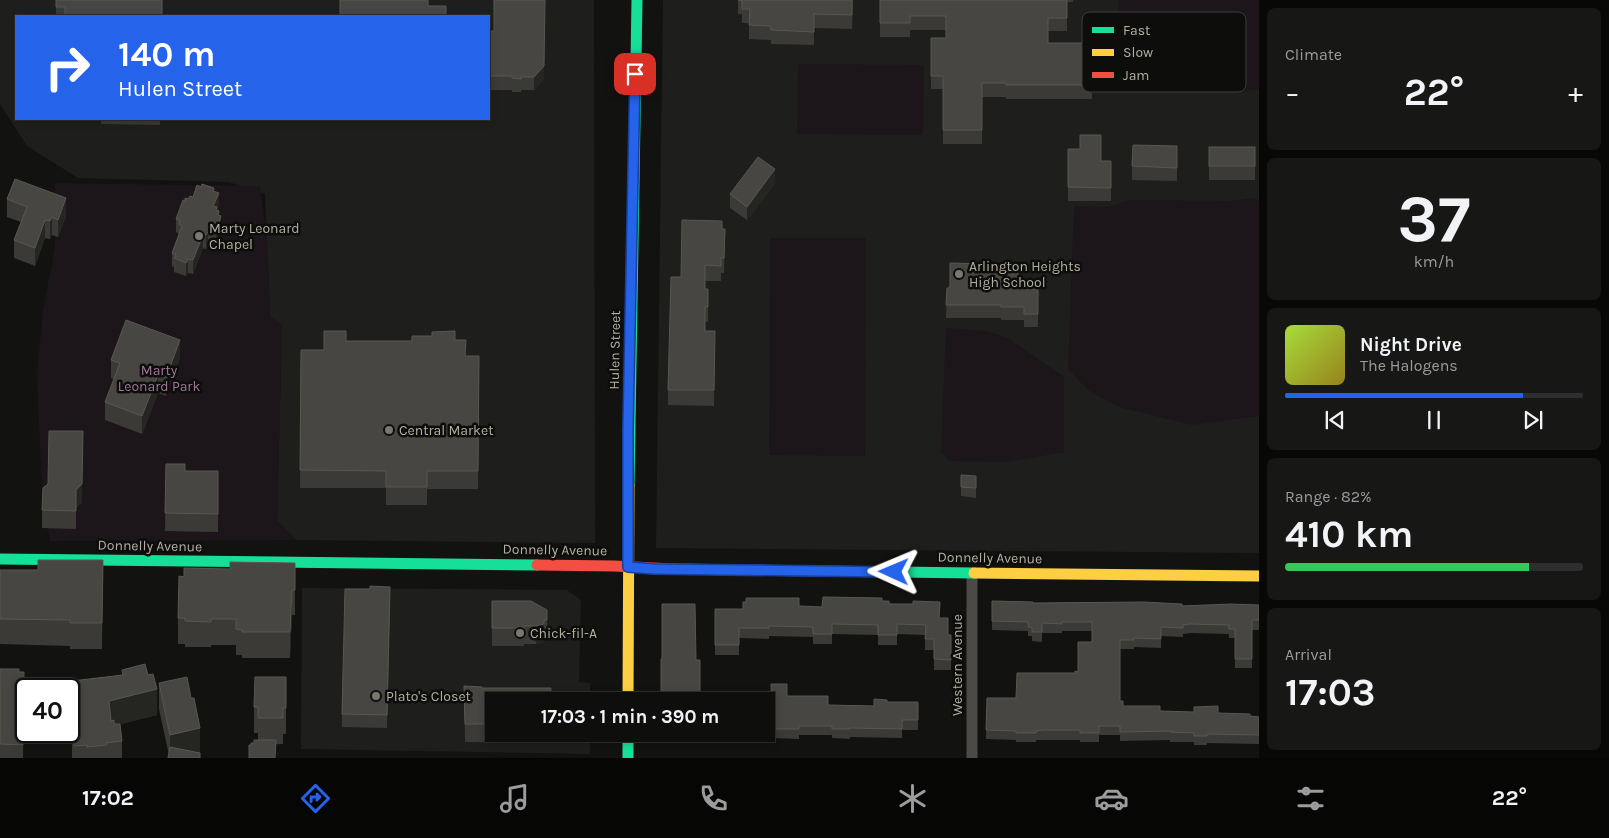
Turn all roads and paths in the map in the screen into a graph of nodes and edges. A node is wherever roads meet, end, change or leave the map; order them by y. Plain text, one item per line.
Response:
1 (637, 0) edge
2 (0, 559) edge
3 (628, 567) junction
4 (972, 572) junction
5 (1259, 576) edge
6 (628, 692) edge
7 (628, 742) edge
8 (628, 758) edge
9 (972, 758) edge

1 - 3 street, Hulen Street
2 - 3 street, Donnelly Avenue
3 - 4 street, Donnelly Avenue
3 - 6 street, Hulen Street
4 - 5 street, Donnelly Avenue
4 - 9 street, Western Avenue
7 - 8 street

